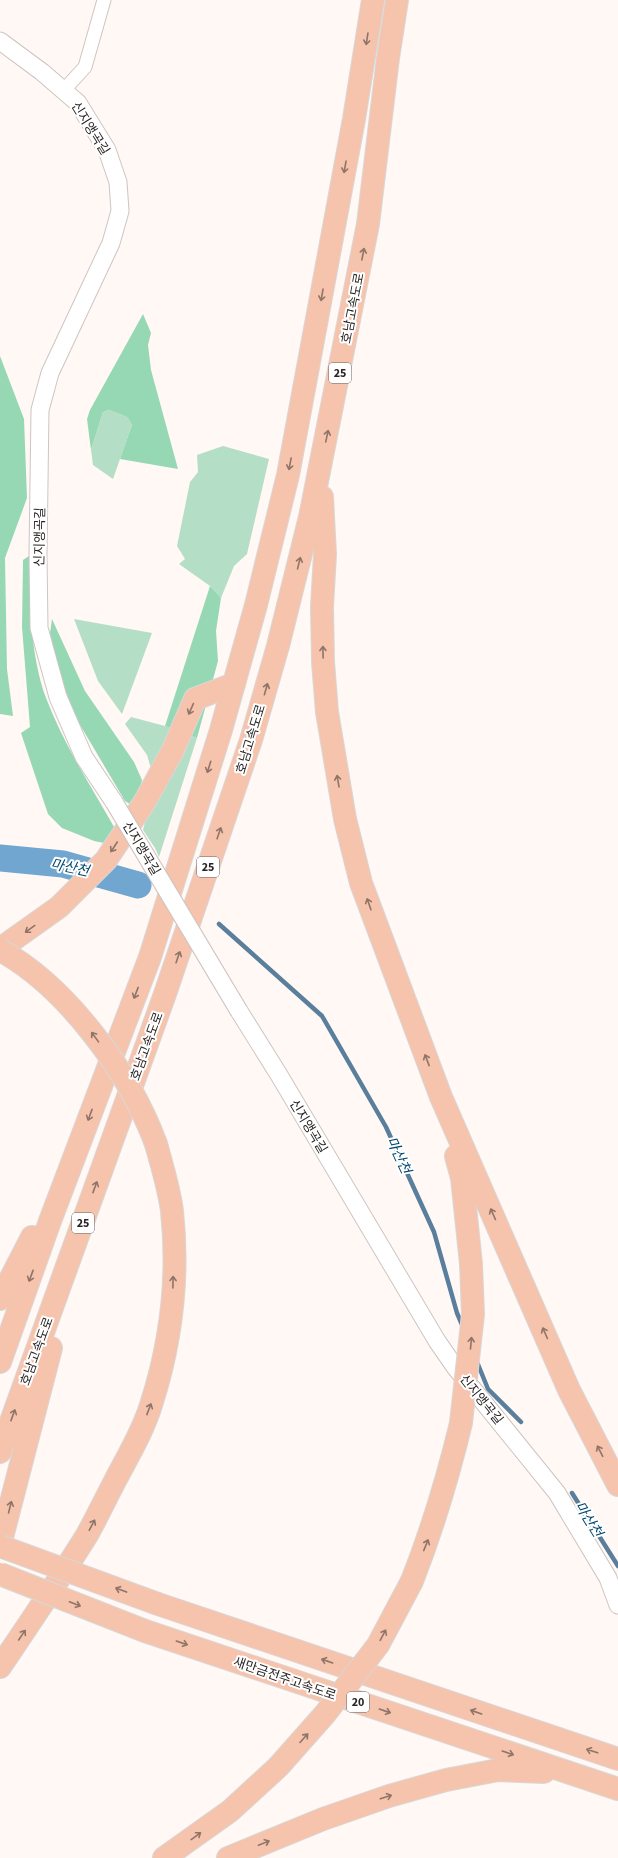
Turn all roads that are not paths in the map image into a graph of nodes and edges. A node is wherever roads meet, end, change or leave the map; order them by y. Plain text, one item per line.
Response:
1 (104, 0) edge
2 (373, 0) edge
3 (397, 0) edge
4 (0, 41) edge
5 (64, 90) junction
6 (320, 470) junction
7 (234, 684) junction
8 (0, 949) edge
9 (441, 1097) junction
10 (74, 1158) junction
11 (84, 1218) junction
12 (0, 1299) edge
13 (0, 1362) edge
14 (0, 1452) edge
15 (618, 1485) edge
16 (0, 1545) edge
17 (0, 1574) edge
18 (618, 1605) edge
19 (0, 1667) edge
20 (618, 1759) edge
21 (572, 1774) junction
22 (618, 1789) edge
23 (164, 1858) edge
24 (228, 1858) edge

1 - 5 street
2 -> 7 highway, 25
6 -> 3 highway, 호남고속도로 / 25
4 - 5 street, 신지앵곡길
5 - 18 street, 신지앵곡길, bridge
9 -> 6 highway
11 -> 6 highway, 호남고속도로 / 25
7 -> 8 highway
7 -> 10 highway, 25
19 -> 8 highway, bridge
15 -> 9 highway
23 -> 9 highway, bridge
10 - 12 highway
10 -> 13 highway, 25
14 -> 11 highway, 호남고속도로 / 25
16 -> 11 highway
20 -> 16 highway, 20, bridge
17 -> 21 highway, 새만금전주고속도로 / 20, bridge
21 - 22 highway, 새만금전주고속도로 / 20
24 -> 21 highway

